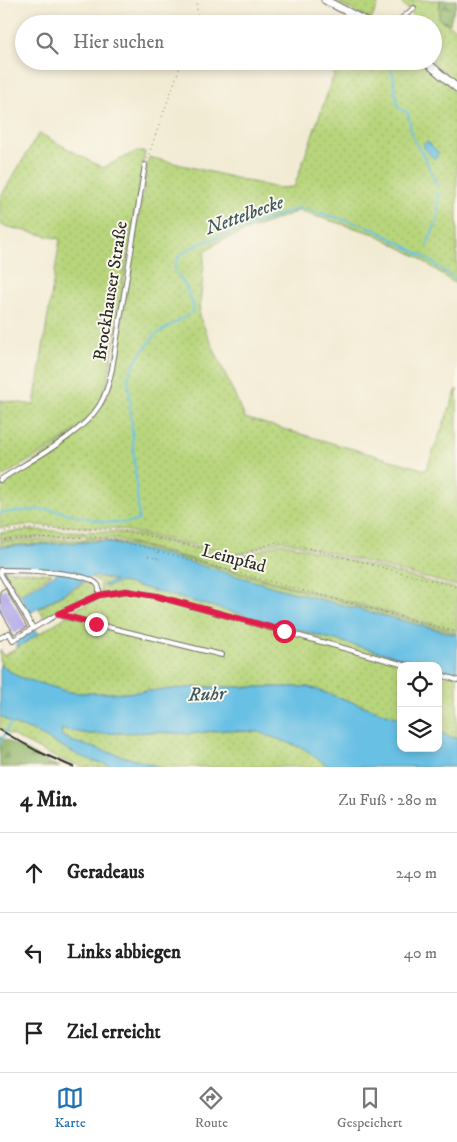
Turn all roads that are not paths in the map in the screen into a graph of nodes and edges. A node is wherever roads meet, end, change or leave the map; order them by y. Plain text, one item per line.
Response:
1 (325, 0) edge
2 (414, 8) dead end
3 (354, 15) edge
4 (406, 15) edge
5 (436, 70) edge
6 (457, 88) edge
7 (145, 165) road end
8 (0, 480) edge
9 (0, 570) edge
10 (0, 573) edge
11 (99, 595) junction
12 (58, 614) junction
13 (33, 628) junction
14 (0, 638) edge
15 (222, 655) dead end
16 (397, 663) edge
17 (442, 675) edge
18 (457, 680) edge

1 - 3 street
2 - 4 lane
5 - 6 street
7 - 8 lane, Brockhauser Straße
9 - 11 lane
10 - 13 lane
11 - 12 lane
11 - 16 lane
12 - 13 lane
12 - 15 lane
13 - 14 lane
17 - 18 lane

